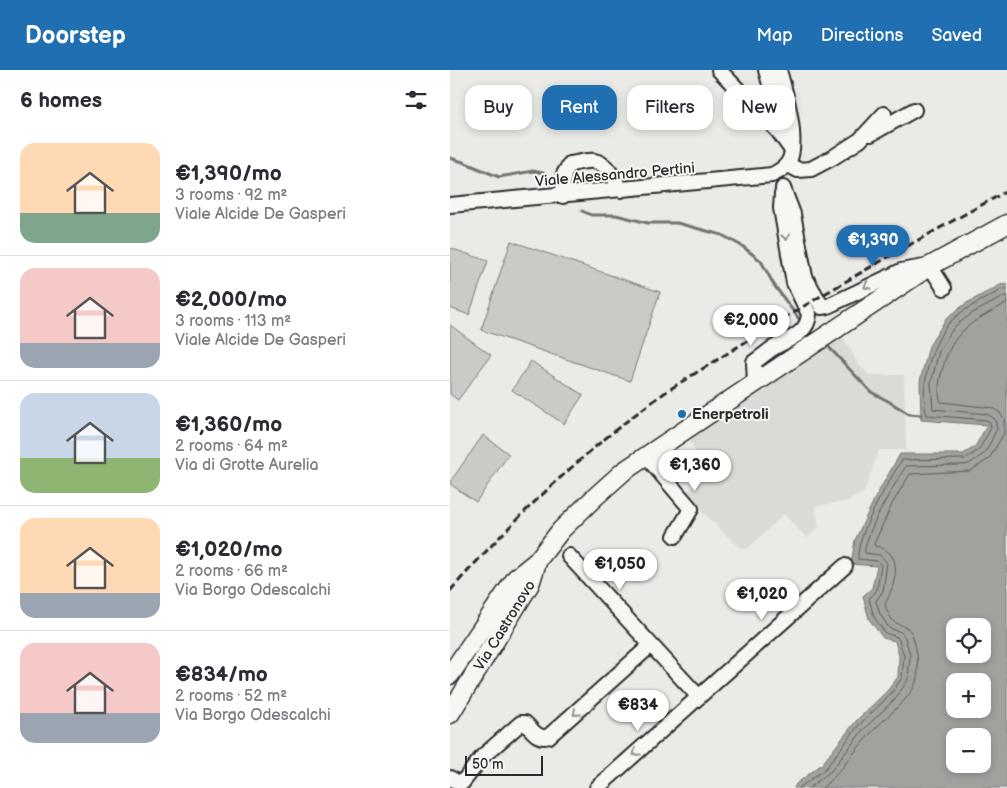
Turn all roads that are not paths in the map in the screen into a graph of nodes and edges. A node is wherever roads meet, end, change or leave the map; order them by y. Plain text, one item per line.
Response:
1 (719, 70) edge
2 (766, 70) edge
3 (779, 70) edge
4 (914, 110) dead end
5 (884, 114) dead end
6 (860, 140) junction
7 (792, 142) junction
8 (784, 168) junction
9 (783, 188) junction
10 (621, 190) junction
11 (556, 196) junction
12 (450, 205) edge
13 (1007, 224) edge
14 (930, 266) junction
15 (944, 288) dead end
16 (800, 345) junction
17 (646, 456) junction
18 (675, 536) dead end
19 (569, 556) dead end
20 (537, 561) junction
21 (844, 566) dead end
22 (651, 645) junction
23 (450, 675) edge
24 (699, 697) junction
25 (450, 714) edge
26 (450, 778) edge
27 (597, 788) edge

1 - 7 street
2 - 7 street
3 - 7 street
4 - 6 street
5 - 6 street
6 - 8 street
7 - 8 street
8 - 9 street
8 - 10 street, Viale Alessandro Pertini
14 -> 9 street
9 -> 16 street
10 - 11 street, Viale Alessandro Pertini
10 - 11 street
11 - 12 street, Viale Alessandro Pertini
13 - 14 main road
14 - 15 street
14 - 16 main road
16 - 17 main road
17 - 18 street
17 - 20 main road
19 - 22 street
20 - 23 main road
20 - 25 main road, Via Castronovo
21 - 24 street
22 - 24 street
22 -> 26 street
24 -> 27 street

